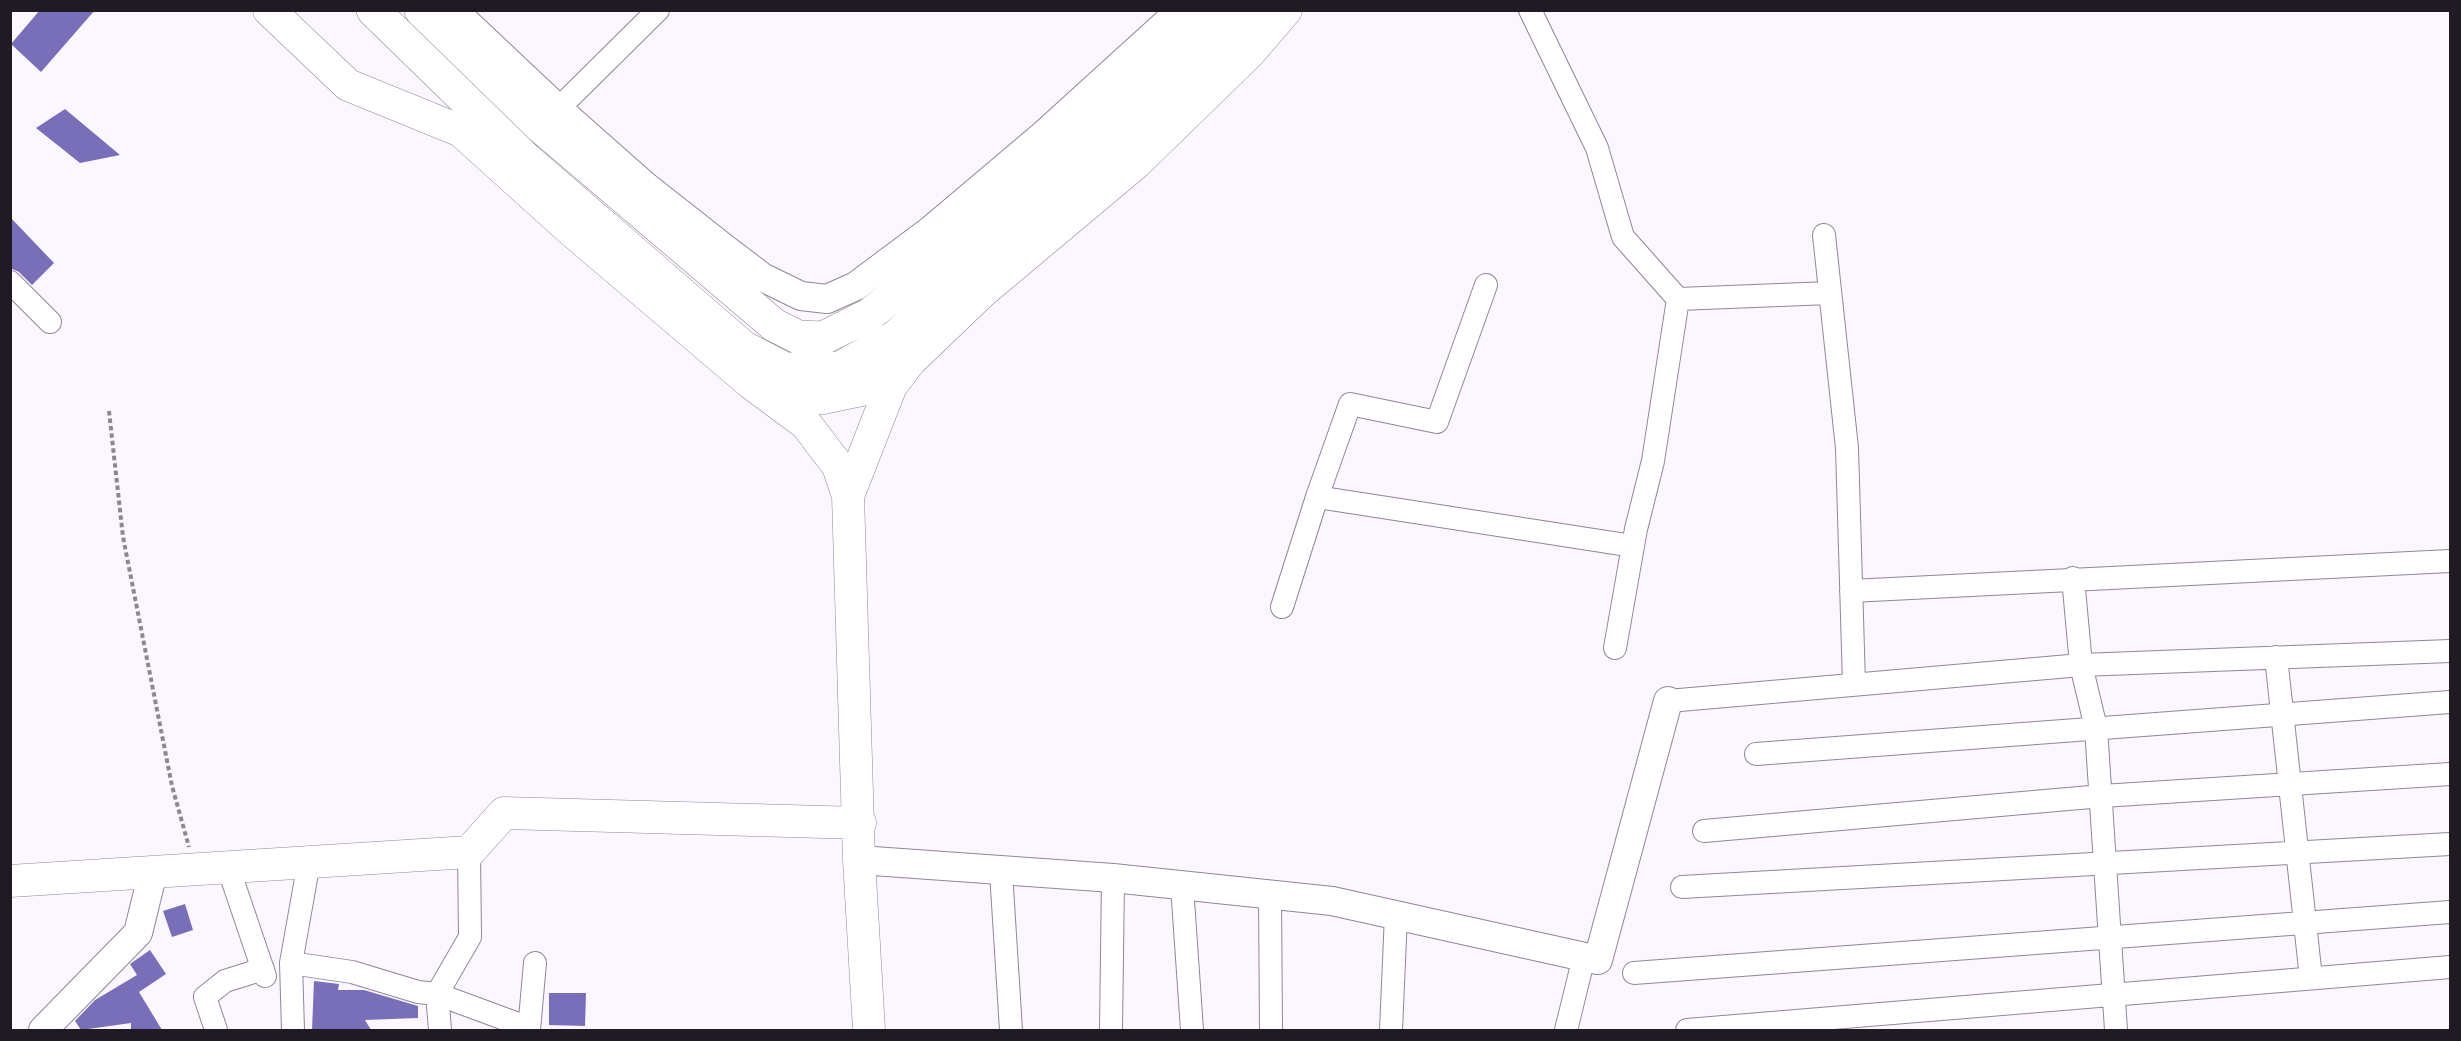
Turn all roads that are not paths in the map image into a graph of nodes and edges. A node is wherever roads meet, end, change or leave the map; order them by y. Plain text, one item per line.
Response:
1 (269, 10) edge
2 (373, 10) edge
3 (421, 10) edge
4 (453, 10) edge
5 (658, 10) edge
6 (1181, 10) edge
7 (1211, 10) edge
8 (1251, 10) edge
9 (1286, 10) edge
10 (1530, 10) edge
11 (558, 109) junction
12 (931, 231) junction
13 (1824, 235) dead end
14 (693, 241) junction
15 (930, 266) junction
16 (10, 282) edge
17 (1486, 285) dead end
18 (1830, 293) junction
19 (1678, 299) junction
20 (50, 322) dead end
21 (910, 361) junction
22 (752, 384) junction
23 (848, 496) junction
24 (1317, 497) junction
25 (1633, 546) junction
26 (2451, 561) edge
27 (2073, 578) junction
28 (1851, 591) junction
29 (1282, 607) dead end
30 (1615, 648) dead end
31 (2451, 651) edge
32 (2276, 657) junction
33 (2081, 665) junction
34 (1854, 684) junction
35 (1668, 701) joint
36 (2451, 702) edge
37 (2282, 714) junction
38 (2096, 728) junction
39 (1756, 754) dead end
40 (2451, 774) edge
41 (2290, 784) junction
42 (2102, 796) junction
43 (860, 823) junction
44 (1704, 831) dead end
45 (2451, 844) edge
46 (470, 852) junction
47 (2297, 852) junction
48 (859, 860) junction
49 (309, 862) junction
50 (2106, 863) junction
51 (228, 867) junction
52 (153, 872) junction
53 (1001, 872) junction
54 (1113, 879) junction
55 (10, 881) edge
56 (1182, 886) junction
57 (1682, 887) dead end
58 (1270, 895) junction
59 (2451, 912) edge
60 (1396, 915) junction
61 (2305, 923) junction
62 (2110, 939) junction
63 (1584, 957) junction
64 (291, 963) junction
65 (535, 963) dead end
66 (2451, 967) edge
67 (1634, 973) dead end
68 (2311, 978) junction
69 (437, 993) junction
70 (2114, 994) junction
71 (529, 1029) edge
72 (43, 1030) edge
73 (216, 1030) edge
74 (293, 1030) edge
75 (440, 1030) edge
76 (869, 1030) edge
77 (1011, 1030) edge
78 (1110, 1030) edge
79 (1192, 1030) edge
80 (1271, 1030) edge
81 (1391, 1030) edge
82 (1566, 1030) edge
83 (1687, 1030) edge
84 (2116, 1030) edge

1 - 22 main road
2 - 8 highway
3 - 14 highway
4 - 11 street
5 - 11 street
6 - 12 street
7 - 15 highway
9 - 21 main road
10 - 19 street
11 - 14 street
12 - 14 street
12 - 15 highway
13 - 18 street
14 - 15 highway
16 - 20 street
17 - 24 street
18 - 19 street
18 - 28 street
19 - 25 street
21 - 22 main road
21 - 23 main road
22 - 23 main road
23 - 43 main road
24 - 25 street
24 - 29 street
25 - 30 street
26 - 27 street
27 - 28 street
27 - 33 street
28 - 34 street
31 - 32 street
32 - 33 street
32 - 37 street
33 - 34 street
33 - 38 street
34 - 35 street
35 - 63 street
36 - 37 street
37 - 38 street
37 - 41 street
38 - 39 street
38 - 42 street
40 - 41 street
41 - 42 street
41 - 47 street
42 - 44 street
42 - 50 street
43 - 46 main road
43 - 48 main road
45 - 47 street
46 - 49 main road
46 - 69 street
47 - 50 street
47 - 61 street
48 - 53 street
48 - 76 main road
49 - 51 main road
49 - 64 street
50 - 57 street
50 - 62 street
51 - 52 main road
51 - 73 street
52 - 55 main road
52 - 72 street
53 - 54 street
53 - 77 street
54 - 56 street
54 - 78 street
56 - 58 street
56 - 79 street
58 - 60 street
58 - 80 street
59 - 61 street
60 - 63 street
60 - 81 street
61 - 62 street
61 - 68 street
62 - 67 street
62 - 70 street
63 - 82 street
64 - 69 street
64 - 74 street
65 - 71 street
66 - 68 street
68 - 70 street
69 - 71 street
69 - 75 street
70 - 83 street
70 - 84 street

